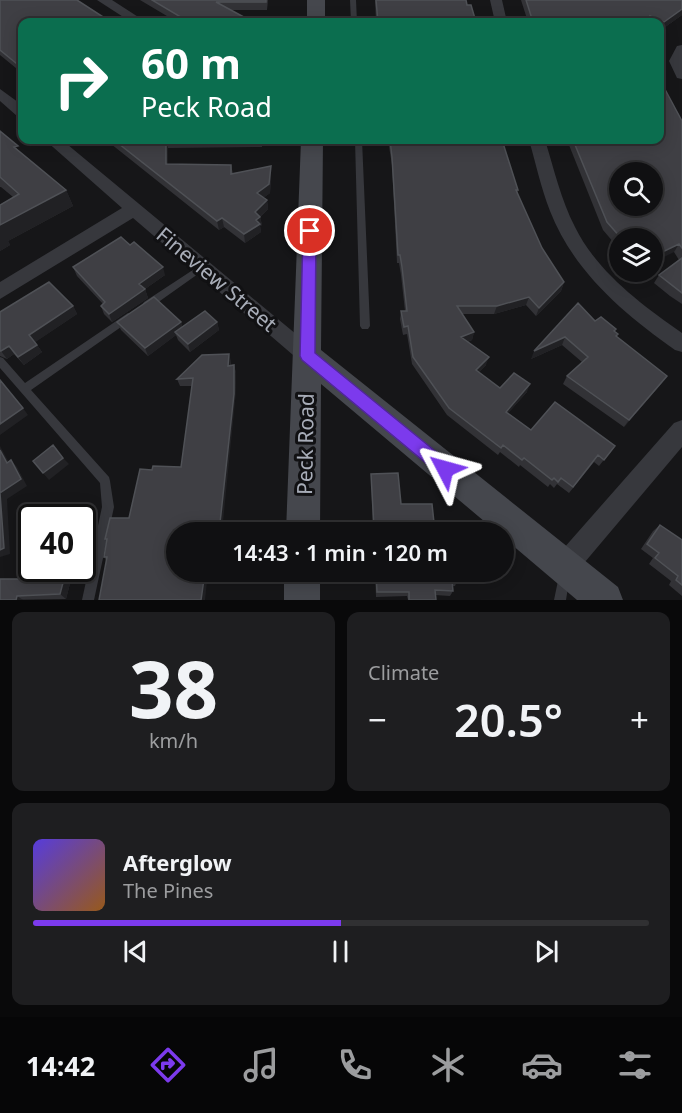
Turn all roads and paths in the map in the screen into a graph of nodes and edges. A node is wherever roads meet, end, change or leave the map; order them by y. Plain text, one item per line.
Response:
1 (103, 0) edge
2 (316, 0) edge
3 (353, 0) edge
4 (496, 0) edge
5 (132, 18) edge
6 (316, 18) edge
7 (354, 18) edge
8 (500, 18) edge
9 (682, 50) edge
10 (682, 75) edge
11 (0, 93) edge
12 (18, 109) edge
13 (58, 144) edge
14 (312, 144) edge
15 (358, 144) edge
16 (538, 144) edge
17 (134, 209) junction
18 (202, 267) junction
19 (0, 291) edge
20 (142, 308) edge
21 (133, 314) edge
22 (365, 326) dead end
23 (682, 344) edge
24 (307, 356) junction
25 (0, 361) edge
26 (24, 389) junction
27 (682, 430) edge
28 (303, 522) edge
29 (565, 567) junction
30 (302, 582) edge
31 (88, 600) edge
32 (302, 600) edge
33 (560, 600) edge
34 (605, 600) edge

1 - 5 street
2 - 6 main road
3 - 7 lane
4 - 8 street
9 - 10 street
11 - 12 street
13 - 17 street, Fineview Street
14 - 24 main road, Peck Road
15 - 22 lane
16 - 23 street
17 - 18 street, Fineview Street
17 - 19 street
18 - 20 lane
18 - 24 street, Fineview Street
21 - 26 lane
24 - 28 main road, Peck Road
24 - 29 main road, Fineview Street
25 - 26 lane
26 - 31 lane
27 - 29 street
29 - 33 lane
29 - 34 main road, Fineview Street
30 - 32 main road

